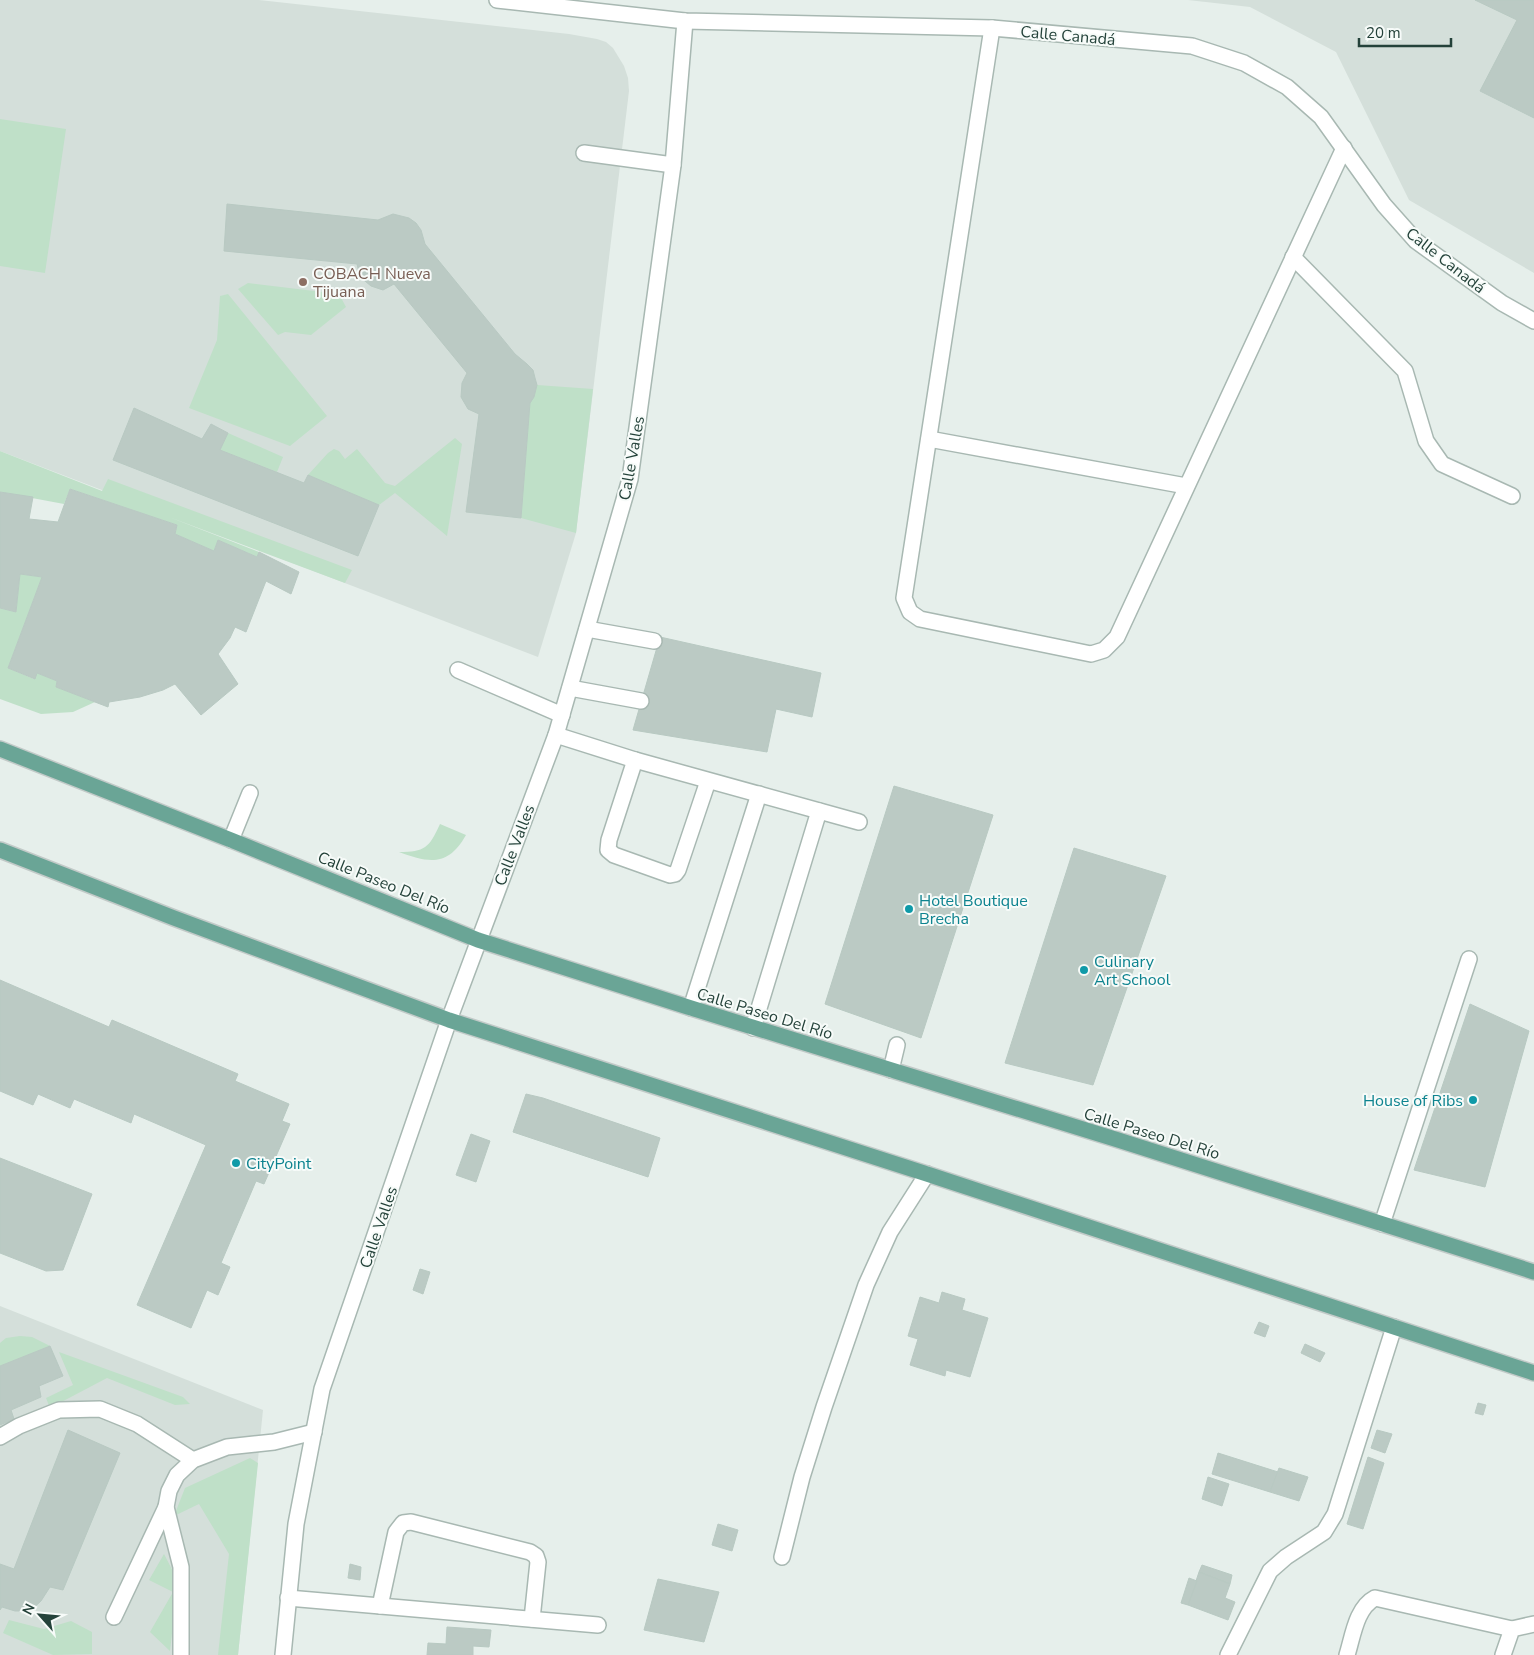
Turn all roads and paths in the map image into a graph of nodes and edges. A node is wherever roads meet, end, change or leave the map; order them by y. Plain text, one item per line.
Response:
1 (497, 0) edge
2 (685, 21) junction
3 (992, 28) junction
4 (1344, 148) junction
5 (584, 153) dead end
6 (673, 165) junction
7 (1293, 257) junction
8 (1534, 321) edge
9 (928, 439) junction
10 (1186, 486) junction
11 (1512, 496) dead end
12 (587, 629) junction
13 (654, 641) dead end
14 (458, 670) dead end
15 (570, 688) junction
16 (641, 701) dead end
17 (562, 715) junction
18 (556, 735) junction
19 (0, 749) edge
20 (635, 760) junction
21 (708, 781) junction
22 (250, 793) dead end
23 (759, 794) junction
24 (819, 811) junction
25 (859, 822) dead end
26 (231, 840) junction
27 (0, 850) edge
28 (478, 940) junction
29 (1469, 959) dead end
30 (690, 1008) junction
31 (449, 1020) junction
32 (753, 1028) junction
33 (897, 1046) dead end
34 (891, 1070) junction
35 (927, 1174) junction
36 (1382, 1224) junction
37 (1534, 1272) edge
38 (1394, 1327) junction
39 (1534, 1373) edge
40 (314, 1432) junction
41 (0, 1437) edge
42 (193, 1460) junction
43 (166, 1507) junction
44 (782, 1557) dead end
45 (288, 1598) junction
46 (380, 1606) junction
47 (114, 1617) dead end
48 (532, 1620) junction
49 (1534, 1624) edge
50 (598, 1625) dead end
51 (1512, 1629) junction
52 (181, 1655) edge
53 (283, 1655) edge
54 (1228, 1655) edge
55 (1347, 1655) edge
56 (1503, 1655) edge

1 - 2 street, Calle Canadá
2 - 3 street, Calle Canadá
2 - 6 street, Calle Valles
3 - 4 street, Calle Canadá
3 - 9 street
4 - 7 street
4 - 8 street, Calle Canadá
5 - 6 street
6 - 12 street, Calle Valles
7 - 10 street
7 - 11 street
9 - 10 street
9 - 10 street
12 - 13 street
12 - 15 street, Calle Valles
14 - 17 street
15 - 16 street
15 - 17 street, Calle Valles
17 - 18 street, Calle Valles
18 - 20 street
18 - 28 street, Calle Valles
19 - 26 main road, Calle Paseo Del Río
20 - 21 street
20 - 21 street
21 - 23 street
22 - 26 street
23 - 24 street
23 - 30 street
24 - 25 street
24 - 32 street
26 - 28 main road, Calle Paseo Del Río
27 - 31 main road
28 - 30 main road, Calle Paseo Del Río
28 - 31 street, Calle Valles
29 - 36 street
30 - 32 main road, Calle Paseo Del Río
31 - 35 main road
31 - 40 street, Calle Valles
32 - 34 main road, Calle Paseo Del Río
33 - 34 street
34 - 36 main road, Calle Paseo Del Río
35 - 38 main road
35 - 44 street
36 - 37 main road, Calle Paseo Del Río
38 - 39 main road
38 - 54 street
40 - 42 street
40 - 45 street, Calle Valles
41 - 42 street
42 - 43 street
43 - 47 street
43 - 52 street
45 - 46 street
45 - 53 street, Calle Valles
46 - 48 street
46 - 48 street
48 - 50 street
49 - 51 street
51 - 55 street
51 - 56 street

